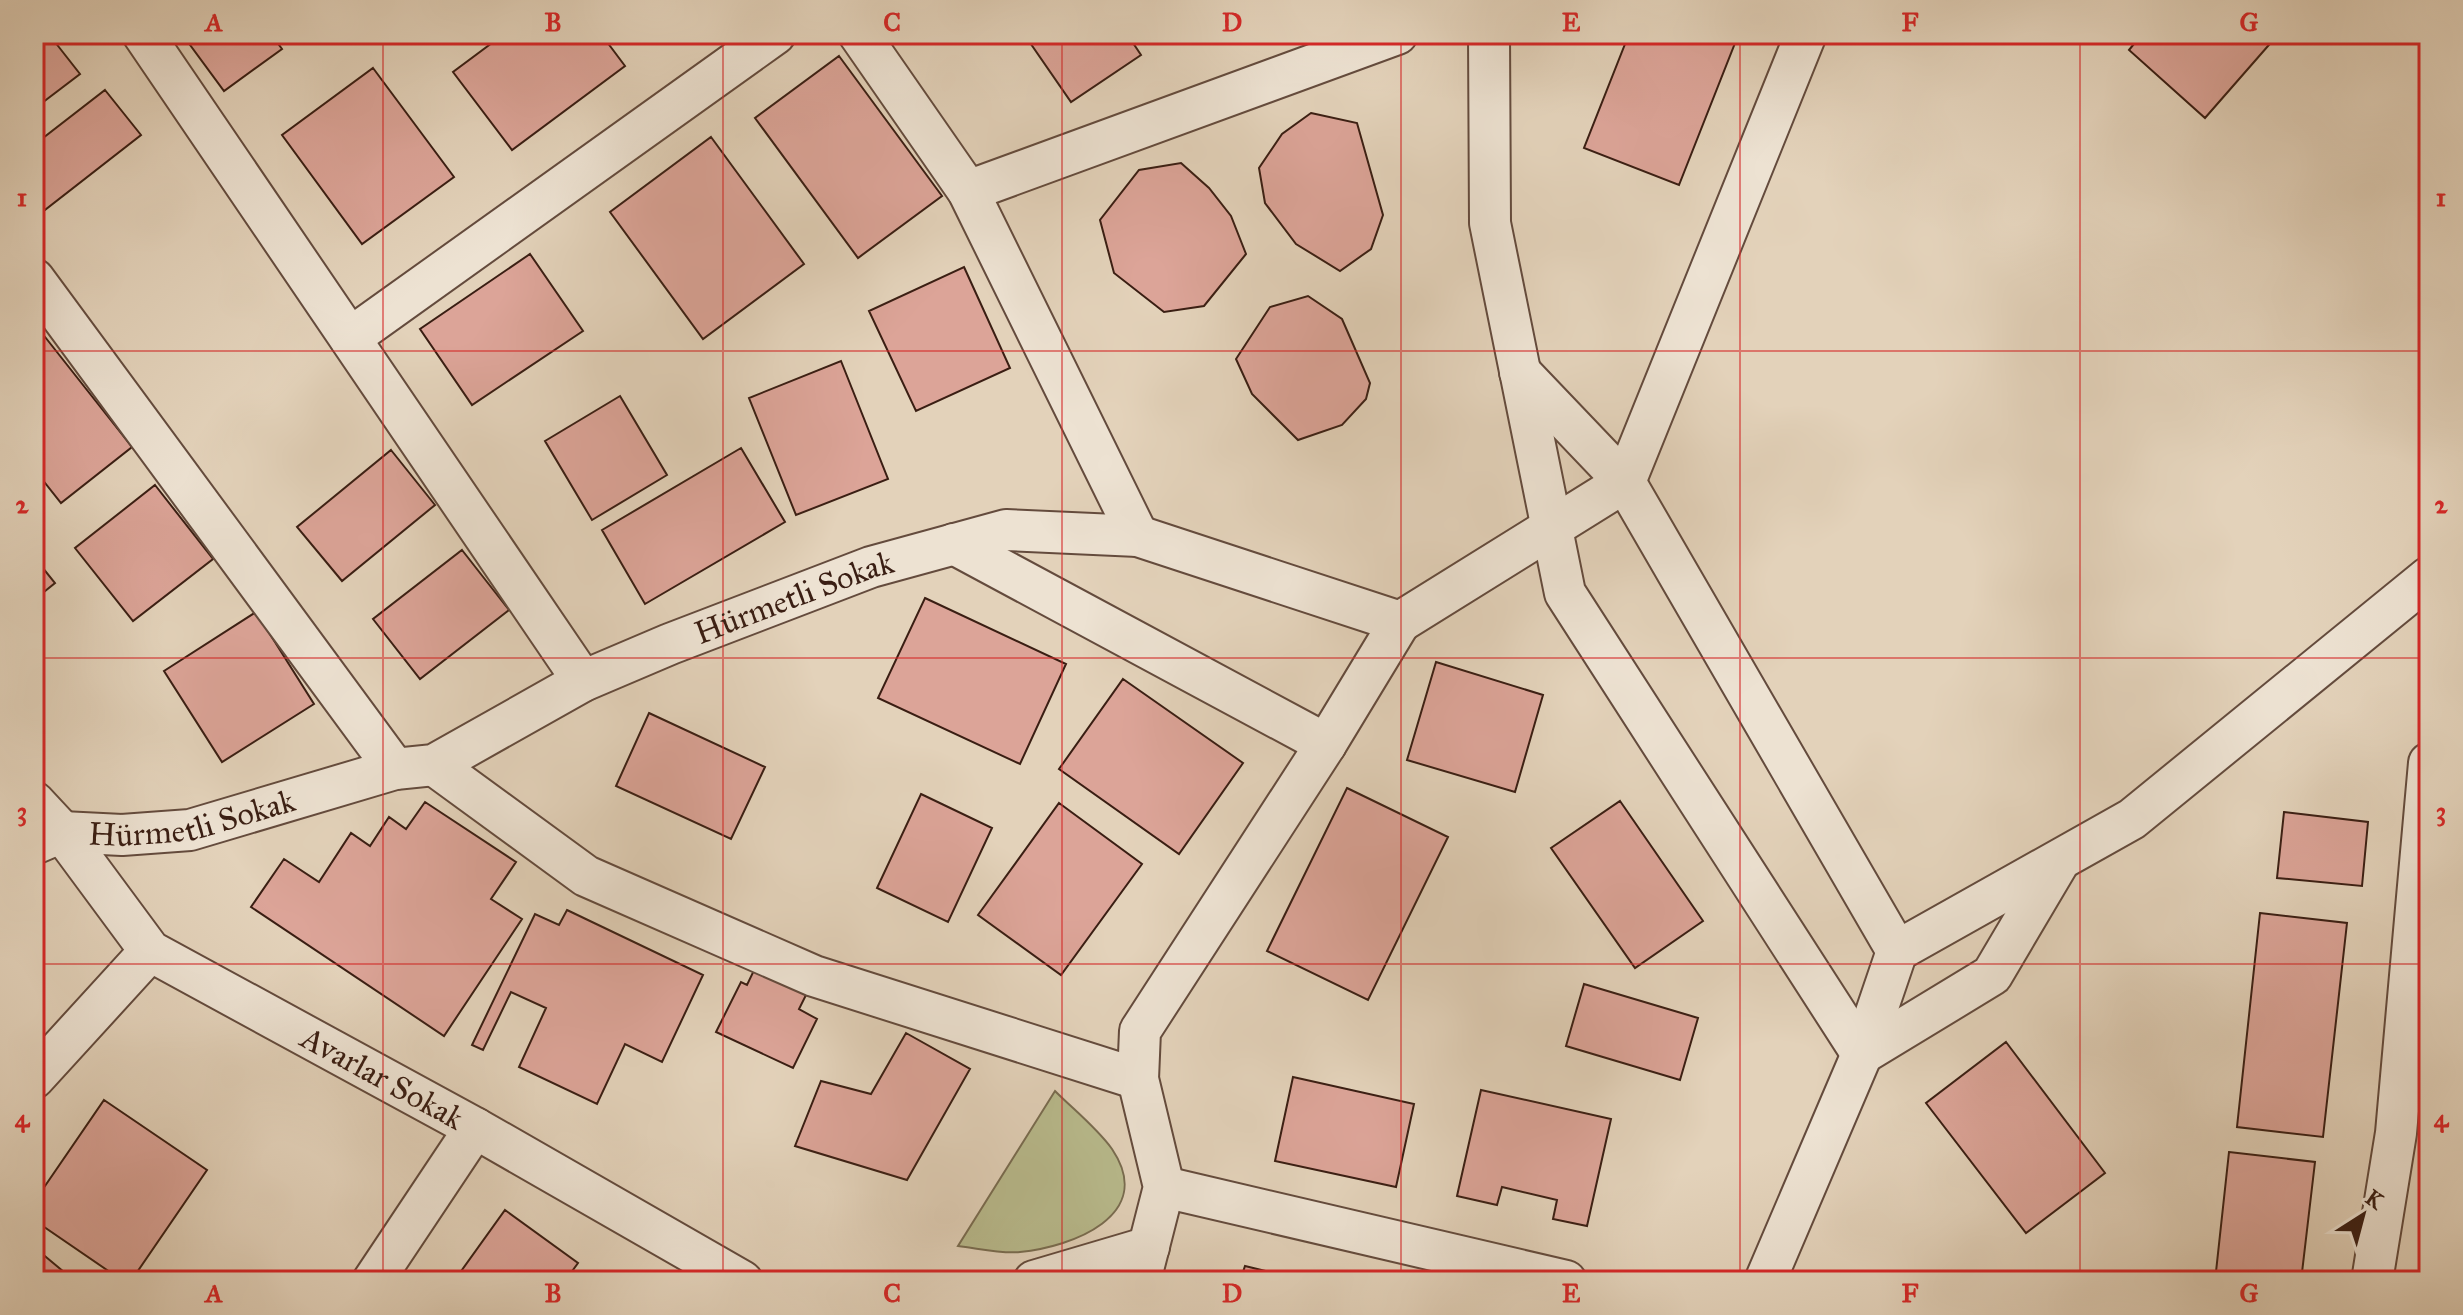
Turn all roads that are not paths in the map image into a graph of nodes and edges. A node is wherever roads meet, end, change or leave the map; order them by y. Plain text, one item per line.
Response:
1 (143, 34) edge
2 (775, 34) edge
3 (859, 34) edge
4 (1397, 34) edge
5 (1489, 34) edge
6 (1806, 34) edge
7 (968, 191) junction
8 (34, 279) edge
9 (350, 338) junction
10 (1520, 372) junction
11 (1625, 482) junction
12 (1552, 527) junction
13 (1138, 536) junction
14 (954, 544) junction
15 (2420, 599) edge
16 (1400, 622) junction
17 (583, 681) junction
18 (1326, 744) junction
19 (2429, 763) edge
20 (414, 767) junction
21 (34, 802) edge
22 (48, 838) edge
23 (2058, 864) junction
24 (150, 951) junction
25 (1897, 951) junction
26 (1862, 1054) junction
27 (34, 1078) edge
28 (1138, 1079) junction
29 (475, 1128) junction
30 (1164, 1187) junction
31 (1145, 1264) edge
32 (1474, 1271) edge
33 (373, 1281) edge
34 (742, 1281) edge
35 (1034, 1281) edge
36 (1566, 1281) edge
37 (1765, 1281) edge
38 (2372, 1281) edge

1 - 9 street
2 - 9 street
3 - 7 street
4 - 7 street
5 - 10 street
6 - 11 street
7 - 13 street
8 - 20 street
9 - 17 street
10 - 11 street
10 - 12 street
11 - 12 street
11 - 25 street
12 - 16 street
12 - 26 street
13 - 14 street, Hürmetli Sokak
13 - 16 street, Hürmetli Sokak
14 - 17 street, Hürmetli Sokak
14 - 18 street
15 - 23 street
16 - 18 street
17 - 20 street, Hürmetli Sokak
18 - 28 street
19 - 38 street
20 - 22 street, Hürmetli Sokak
20 - 28 street
21 - 22 street, Avarlar Sokak
22 - 24 street, Avarlar Sokak
23 - 25 street
23 - 26 street
24 - 27 street
24 - 29 street, Avarlar Sokak
25 - 26 street
26 - 37 street
28 - 30 street
29 - 33 street
29 - 34 street, Avarlar Sokak
30 - 31 street
30 - 32 street
31 - 35 street
32 - 36 street

